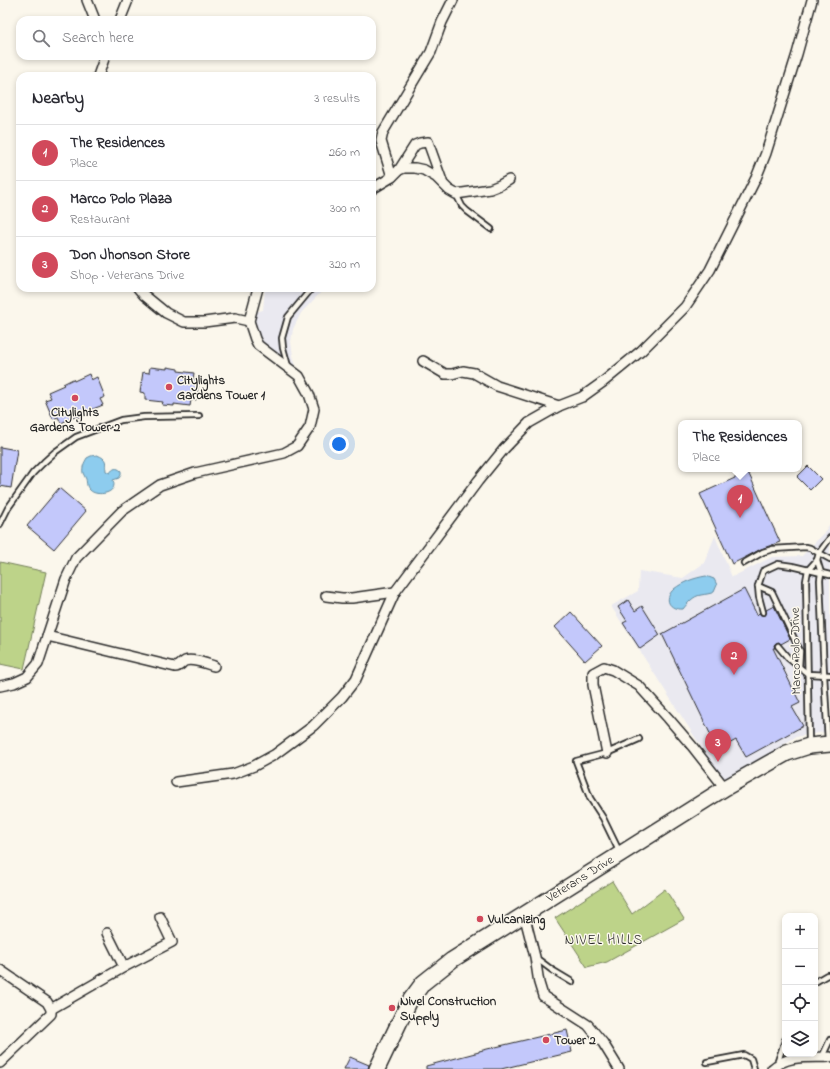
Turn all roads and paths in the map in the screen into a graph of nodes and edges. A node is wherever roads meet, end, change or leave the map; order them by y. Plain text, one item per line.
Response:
1 (87, 0) edge
2 (128, 0) edge
3 (453, 0) edge
4 (812, 0) edge
5 (93, 16) edge
6 (122, 16) edge
7 (104, 60) edge
8 (99, 72) edge
9 (398, 170) junction
10 (392, 177) junction
11 (509, 180) dead end
12 (443, 184) junction
13 (376, 187) edge
14 (456, 194) junction
15 (491, 229) dead end
16 (141, 292) edge
17 (257, 292) edge
18 (309, 292) edge
19 (249, 322) junction
20 (423, 361) dead end
21 (289, 369) junction
22 (559, 406) junction
23 (199, 416) dead end
24 (0, 524) edge
25 (830, 538) edge
26 (819, 553) junction
27 (830, 559) edge
28 (817, 560) junction
29 (744, 563) dead end
30 (808, 570) junction
31 (821, 573) junction
32 (830, 575) edge
33 (758, 586) junction
34 (395, 592) junction
35 (326, 596) dead end
36 (762, 612) dead end
37 (47, 636) junction
38 (778, 646) dead end
39 (214, 666) dead end
40 (799, 667) junction
41 (808, 674) junction
42 (824, 675) junction
43 (830, 675) edge
44 (0, 686) edge
45 (639, 739) dead end
46 (829, 744) edge
47 (809, 746) junction
48 (607, 753) junction
49 (176, 782) dead end
50 (725, 788) junction
51 (620, 855) junction
52 (524, 914) junction
53 (160, 917) dead end
54 (107, 933) dead end
55 (535, 957) junction
56 (124, 967) junction
57 (0, 970) edge
58 (830, 975) edge
59 (818, 980) edge
60 (572, 982) dead end
61 (51, 1009) junction
62 (830, 1040) edge
63 (782, 1047) edge
64 (826, 1057) edge
65 (707, 1062) dead end
66 (0, 1063) edge
67 (774, 1067) edge
68 (377, 1069) edge
69 (618, 1069) edge
70 (754, 1069) edge

1 - 5 street
2 - 6 street
3 - 10 street
4 - 22 street
7 - 8 street
9 - 10 street
9 - 12 street
9 - 12 street
10 - 13 street
11 - 14 street
12 - 14 street
14 - 15 lane
16 - 19 street
17 - 19 street
18 - 21 lane
19 - 21 street
20 - 22 street
21 - 37 street
22 - 34 street
23 - 24 lane
25 - 26 lane
26 - 27 lane
26 - 28 lane
26 - 29 lane
28 - 30 lane
28 - 31 lane, Marco Polo Drive
30 - 31 lane
30 - 33 lane
30 - 41 lane, Marco Polo Drive
31 - 32 lane
31 - 42 lane, Marco Polo Drive
33 - 36 lane
33 - 40 lane
34 - 35 street
34 - 49 street
37 - 39 street
37 - 44 street
38 - 40 lane
40 - 41 lane
41 - 42 lane
41 - 47 lane, Marco Polo Drive
42 - 43 lane
42 - 46 lane, Marco Polo Drive
45 - 48 lane
46 - 47 main road, Veterans Drive
47 - 50 main road, Veterans Drive
48 - 50 street
48 - 51 lane
50 - 51 main road, Veterans Drive
51 - 52 main road, Veterans Drive
52 - 55 street
52 - 68 main road, Veterans Drive
53 - 56 street
54 - 56 street
55 - 60 lane
55 - 69 street
56 - 61 street
57 - 61 street
58 - 59 lane
61 - 66 street
62 - 64 lane
63 - 67 lane
64 - 67 street
65 - 70 lane

